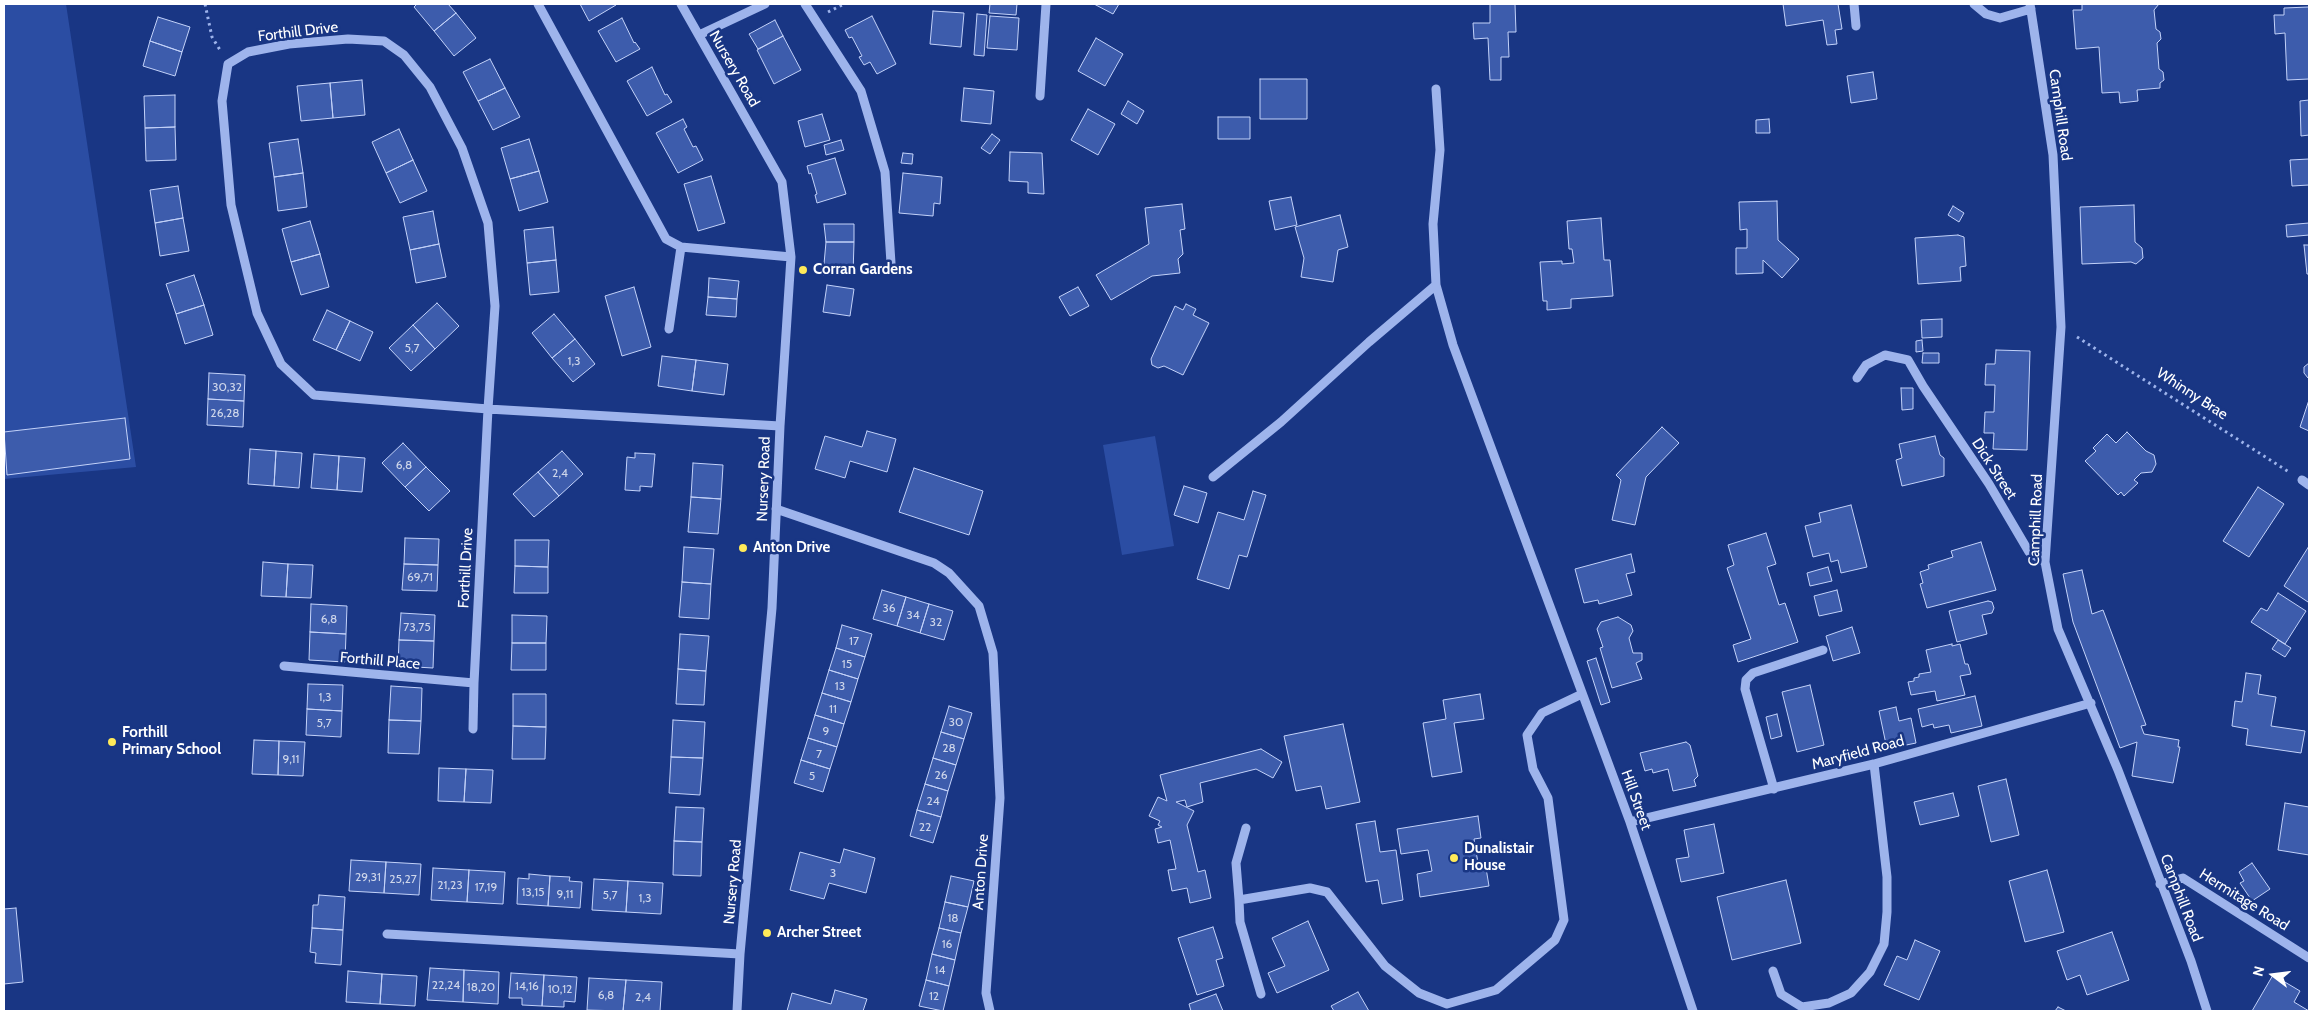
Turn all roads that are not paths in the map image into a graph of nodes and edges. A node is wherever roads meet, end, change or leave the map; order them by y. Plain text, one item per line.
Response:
1 (538, 4) edge
2 (681, 4) edge
3 (766, 4) edge
4 (806, 4) edge
5 (1046, 4) edge
6 (1854, 4) edge
7 (1974, 4) edge
8 (2030, 6) edge
9 (1856, 26) dead end
10 (699, 35) junction
11 (1436, 89) dead end
12 (1040, 96) dead end
13 (681, 247) junction
14 (791, 257) junction
15 (891, 262) dead end
16 (1436, 284) junction
17 (669, 329) dead end
18 (1857, 378) dead end
19 (488, 409) junction
20 (780, 426) junction
21 (1213, 477) dead end
22 (776, 509) junction
23 (2045, 562) junction
24 (1823, 650) dead end
25 (284, 666) dead end
26 (474, 682) junction
27 (1582, 694) junction
28 (2091, 703) junction
29 (473, 729) dead end
30 (1874, 764) junction
31 (1774, 789) junction
32 (1630, 822) junction
33 (1246, 828) dead end
34 (2160, 884) junction
35 (1239, 900) junction
36 (386, 934) dead end
37 (740, 954) junction
38 (2309, 958) edge
39 (1773, 971) dead end
40 (1261, 994) dead end
41 (737, 1011) edge
42 (990, 1011) edge
43 (1692, 1011) edge
44 (2207, 1011) edge

1 - 13 street
2 - 10 street, Nursery Road
3 - 10 street
4 - 15 street
5 - 12 street
6 - 9 street
7 - 8 street
8 - 23 street, Camphill Road
10 - 14 street, Nursery Road
11 - 16 street, Hill Street
13 - 14 street
13 - 17 street
14 - 20 street, Nursery Road
16 - 21 street
16 - 27 street, Hill Street
18 - 23 street, Dick Street
19 - 19 street, Forthill Drive
19 - 20 street
19 - 26 street, Forthill Drive
20 - 22 street, Nursery Road
22 - 37 street, Nursery Road
22 - 42 street, Anton Drive
23 - 28 street, Camphill Road
24 - 31 street
25 - 26 street, Forthill Place
26 - 29 street, Forthill Drive
27 - 32 street, Hill Street
27 - 35 street
28 - 30 street, Maryfield Road
28 - 34 street, Camphill Road
30 - 31 street, Maryfield Road
30 - 39 street
31 - 32 street, Maryfield Road
32 - 43 street, Hill Street
33 - 35 street
34 - 38 street, Hermitage Road
34 - 44 street, Camphill Road
35 - 40 street
36 - 37 street
37 - 41 street, Nursery Road

